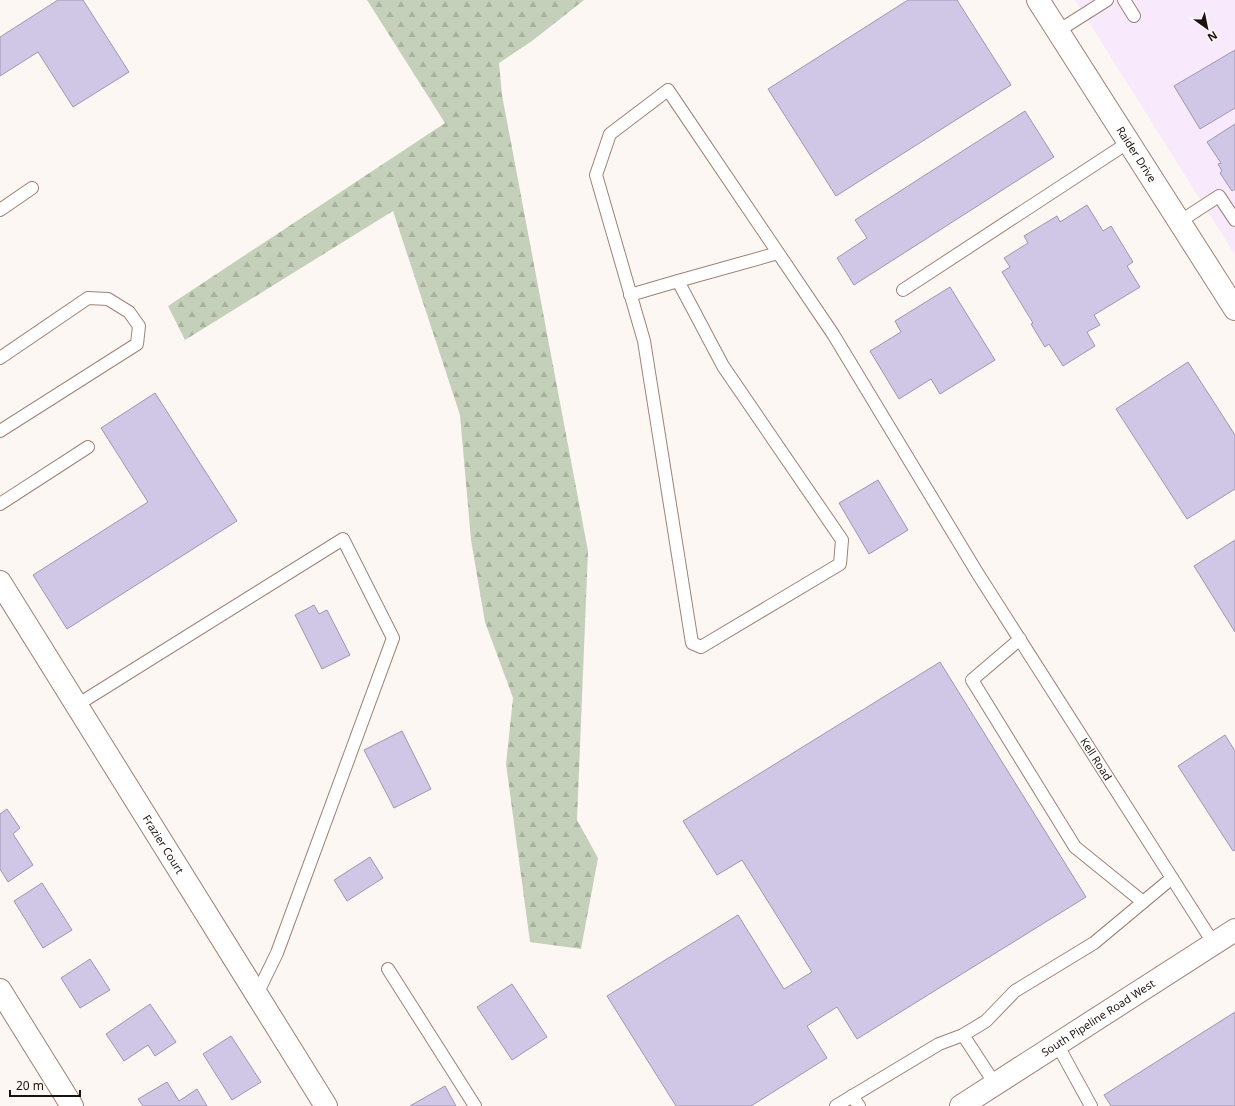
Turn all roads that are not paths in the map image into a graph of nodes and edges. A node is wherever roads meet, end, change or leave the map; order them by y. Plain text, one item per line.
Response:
1 (1038, 0) edge
2 (1107, 0) edge
3 (1124, 0) edge
4 (1134, 16) dead end
5 (1058, 31) junction
6 (1129, 142) junction
7 (32, 188) dead end
8 (0, 210) edge
9 (1235, 220) edge
10 (1179, 222) junction
11 (778, 253) junction
12 (678, 281) junction
13 (903, 290) dead end
14 (630, 295) junction
15 (1235, 309) edge
16 (0, 358) edge
17 (0, 431) edge
18 (88, 447) dead end
19 (0, 504) edge
20 (0, 582) edge
21 (1020, 639) junction
22 (77, 705) junction
23 (1172, 878) junction
24 (1143, 902) junction
25 (1235, 930) edge
26 (1214, 944) junction
27 (388, 969) dead end
28 (0, 990) edge
29 (257, 994) junction
30 (963, 1035) junction
31 (1057, 1044) junction
32 (995, 1084) junction
33 (852, 1096) junction
34 (72, 1106) edge
35 (326, 1106) edge
36 (475, 1106) edge
37 (836, 1106) edge
38 (859, 1106) edge
39 (961, 1106) edge
40 (1091, 1106) edge

1 - 5 street, Raider Drive
2 - 5 lane
3 - 4 lane
5 - 6 street, Raider Drive
6 - 10 street, Raider Drive
6 - 13 lane
7 - 8 lane
9 - 10 lane
10 - 15 street, Raider Drive
11 - 12 lane
11 - 14 lane, Kell Road
11 - 21 lane, Kell Road
12 - 14 lane
12 - 14 lane
16 - 17 lane
18 - 19 lane
20 - 22 street, Frazier Court
21 - 23 lane, Kell Road
21 - 24 lane
22 - 29 street, Frazier Court
22 - 29 lane
23 - 24 lane
23 - 26 lane, Kell Road
24 - 30 lane
25 - 26 street, South Pipeline Road West
26 - 31 street, South Pipeline Road West
27 - 36 lane
28 - 34 street
29 - 35 street, Frazier Court
30 - 32 lane
30 - 33 lane
31 - 32 street, South Pipeline Road West
31 - 40 lane
32 - 39 street, South Pipeline Road West
33 - 37 lane
33 - 38 lane

